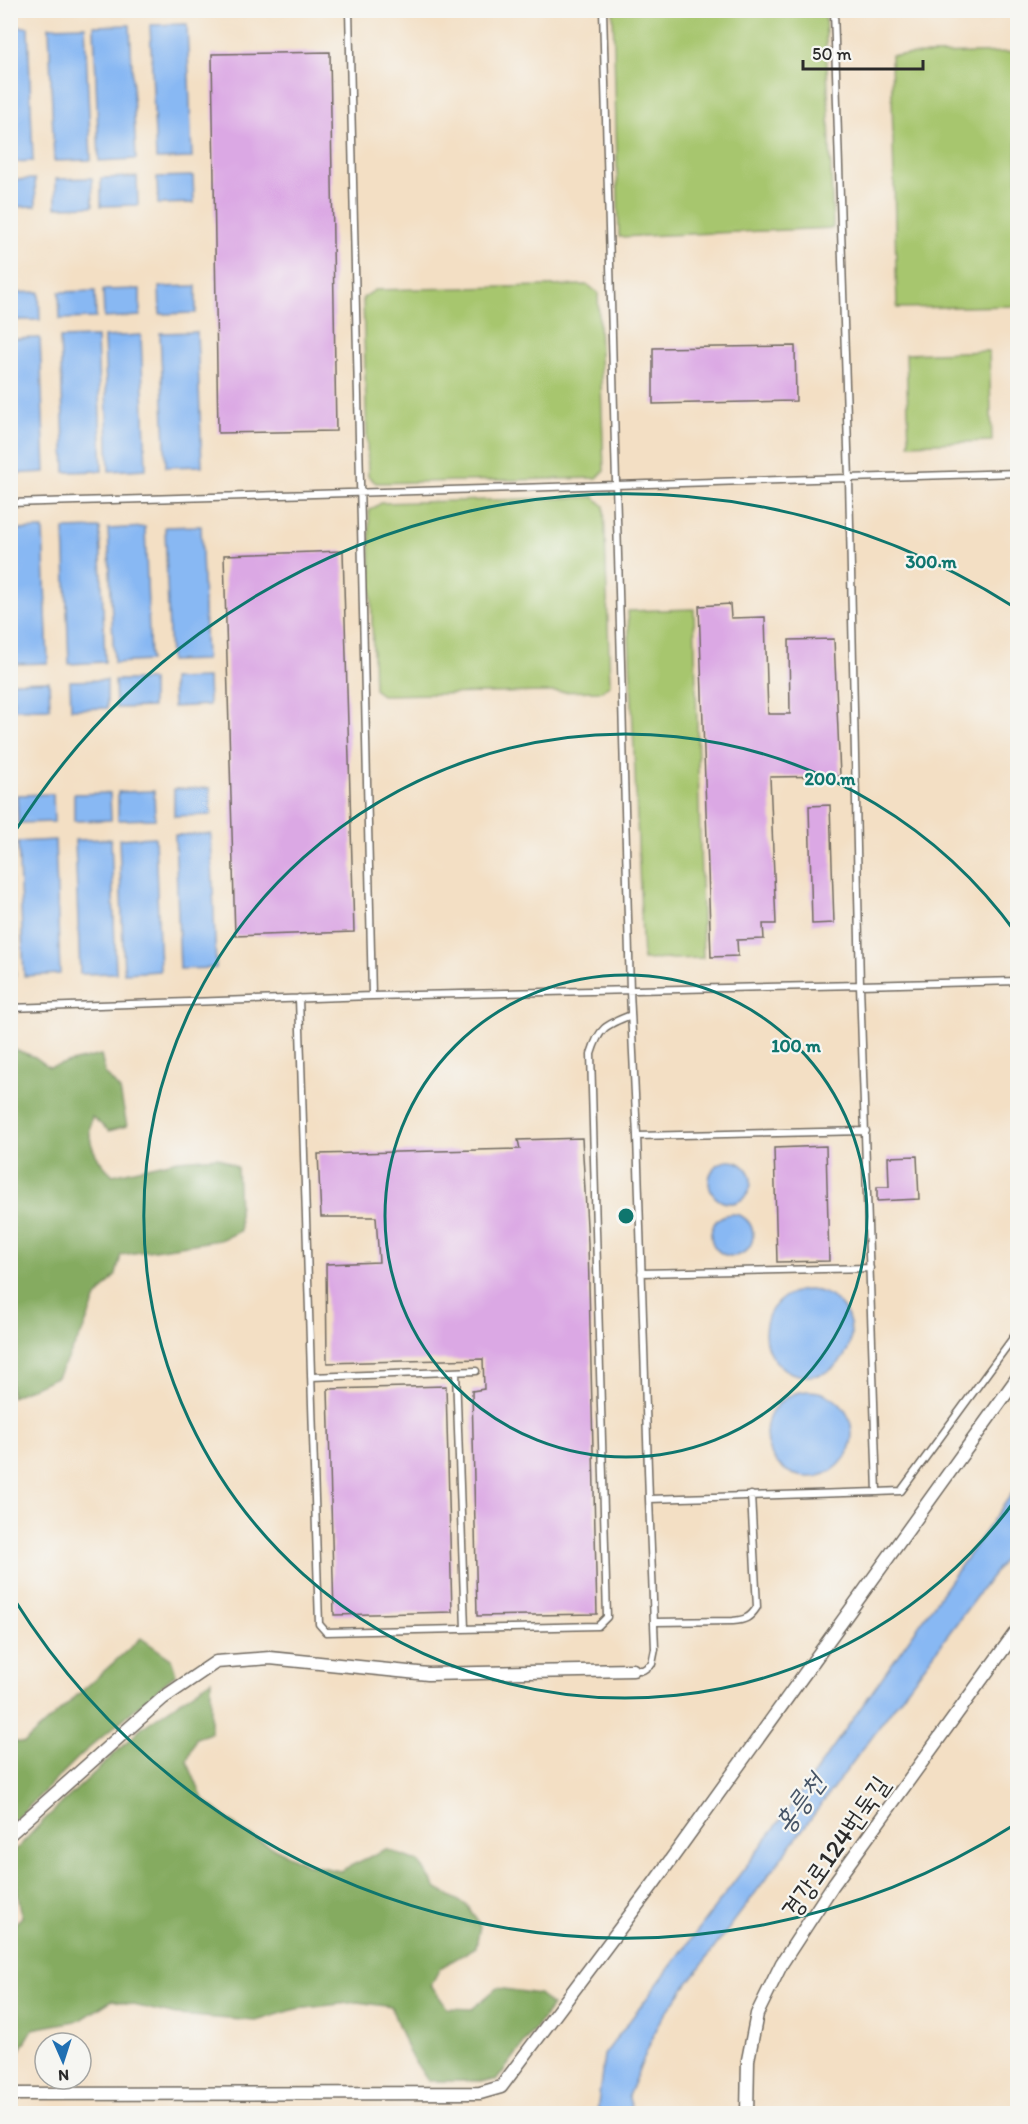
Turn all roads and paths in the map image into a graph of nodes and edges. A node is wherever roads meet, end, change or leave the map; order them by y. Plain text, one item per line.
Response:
1 (349, 10) edge
2 (603, 10) edge
3 (834, 10) edge
4 (1017, 473) edge
5 (849, 479) junction
6 (615, 486) junction
7 (360, 494) junction
8 (10, 503) edge
9 (1017, 981) edge
10 (860, 985) junction
11 (630, 991) junction
12 (372, 996) junction
13 (299, 998) junction
14 (10, 1008) edge
15 (631, 1015) junction
16 (866, 1131) junction
17 (638, 1136) junction
18 (870, 1268) junction
19 (641, 1273) junction
20 (1017, 1331) edge
21 (476, 1371) dead end
22 (456, 1372) junction
23 (311, 1377) junction
24 (1017, 1377) edge
25 (877, 1492) junction
26 (751, 1495) junction
27 (649, 1498) junction
28 (655, 1622) junction
29 (465, 1629) junction
30 (1017, 1629) edge
31 (633, 1670) joint
32 (10, 1834) edge
33 (10, 2094) edge
34 (747, 2114) edge

1 - 7 lane
2 - 6 lane
3 - 5 lane
4 - 5 lane
5 - 6 lane
5 - 10 lane
6 - 7 lane
6 - 11 lane
7 - 8 lane
7 - 12 lane
9 - 10 lane
10 - 11 lane
10 - 16 lane
11 - 12 lane
11 - 15 lane
12 - 13 lane
13 - 14 lane
13 - 23 lane
15 - 17 lane
15 - 29 lane
16 - 17 lane
16 - 18 lane
17 - 19 lane
18 - 19 lane
18 - 25 lane
19 - 27 lane
20 - 25 lane
21 - 22 lane
22 - 23 lane
22 - 29 lane
23 - 29 lane
24 - 33 street
25 - 26 lane
26 - 27 lane
26 - 28 lane
27 - 28 lane
28 - 31 lane
30 - 34 street, 경강로124번둑길
31 - 32 street

